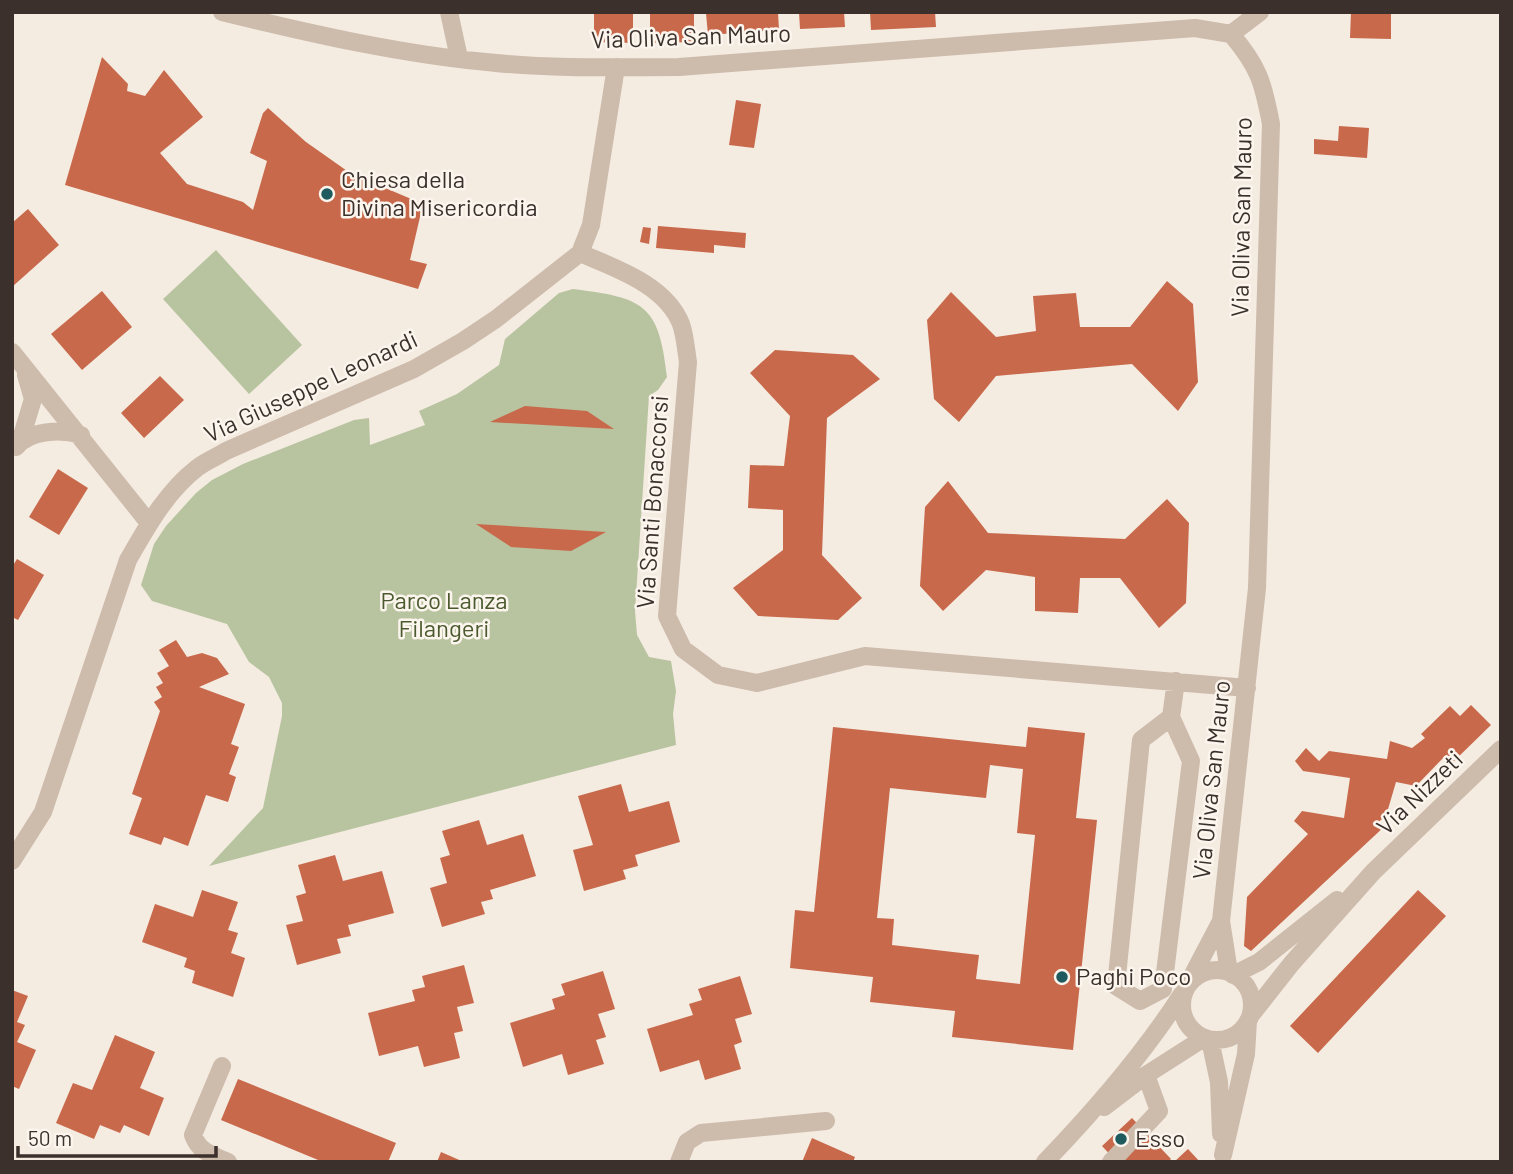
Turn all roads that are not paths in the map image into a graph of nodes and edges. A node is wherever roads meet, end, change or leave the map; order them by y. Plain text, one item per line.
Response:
1 (222, 12) edge
2 (449, 12) edge
3 (1260, 12) edge
4 (1231, 34) junction
5 (459, 58) junction
6 (616, 67) junction
7 (580, 253) junction
8 (17, 358) edge
9 (81, 435) junction
10 (16, 447) edge
11 (149, 523) junction
12 (1176, 681) junction
13 (1247, 688) junction
14 (1171, 717) junction
15 (1501, 749) edge
16 (20, 835) edge
17 (12, 860) edge
18 (1373, 872) junction
19 (1221, 921) junction
20 (1231, 973) junction
21 (1186, 987) junction
22 (1250, 1018) junction
23 (1207, 1039) junction
24 (222, 1066) dead end
25 (1146, 1075) junction
26 (826, 1121) dead end
27 (1079, 1126) junction
28 (1223, 1158) edge
29 (1048, 1161) edge
30 (228, 1162) edge
31 (679, 1162) edge
32 (1111, 1162) edge

1 - 5 street, Via Oliva San Mauro
2 - 5 street
3 - 4 street
4 - 6 street, Via Oliva San Mauro
4 - 13 street, Via Oliva San Mauro
5 - 6 street, Via Oliva San Mauro
6 - 7 street
7 - 11 street, Via Giuseppe Leonardi
7 - 12 street, Via Santi Bonaccorsi
8 - 9 street
8 - 10 street
9 - 10 street
9 - 11 street
11 - 16 street, Via Giuseppe Leonardi
12 - 13 street, Via Santi Bonaccorsi
12 - 14 street
13 - 19 street, Via Oliva San Mauro
14 - 14 street
15 - 18 street, Via Nizzeti
16 - 17 street, Via Giuseppe Leonardi
18 - 20 street
18 - 22 street
19 - 20 street
19 - 21 street
20 - 21 street
20 - 22 street
21 - 23 street
21 - 27 street
22 - 23 street
22 - 28 street
23 - 25 street
23 - 28 street
24 - 30 street
25 - 27 street
25 - 32 street
26 - 31 street
27 - 29 street

